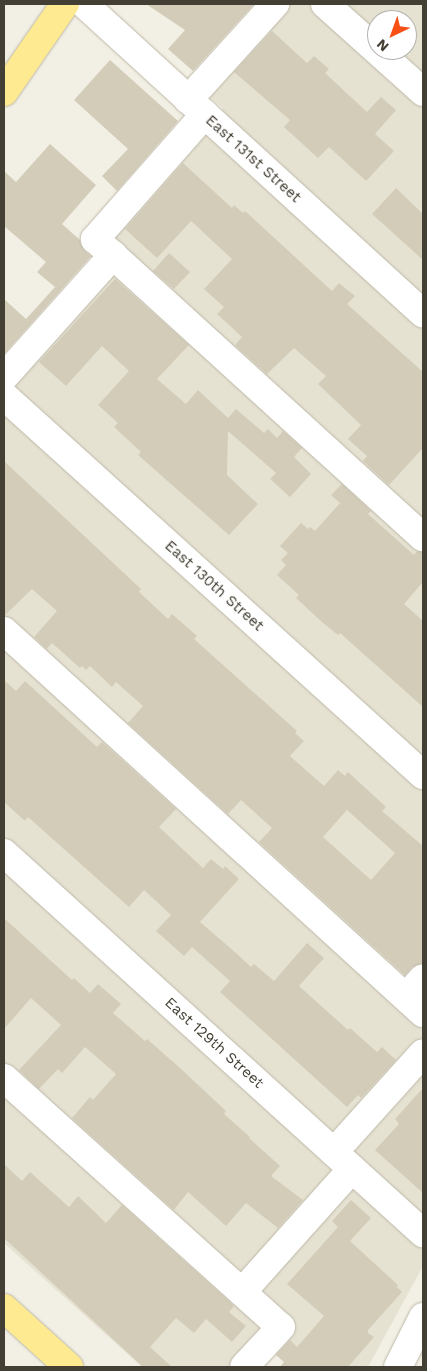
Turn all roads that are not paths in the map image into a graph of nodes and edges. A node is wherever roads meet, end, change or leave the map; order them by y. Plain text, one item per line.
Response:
1 (65, 4) edge
2 (84, 4) edge
3 (275, 4) edge
4 (325, 4) edge
5 (4, 92) edge
6 (423, 92) edge
7 (196, 107) junction
8 (113, 255) junction
9 (423, 314) edge
10 (4, 377) edge
11 (4, 396) edge
12 (423, 537) edge
13 (4, 631) edge
14 (423, 776) edge
15 (4, 853) edge
16 (417, 996) edge
17 (423, 1053) edge
18 (4, 1078) edge
19 (343, 1160) junction
20 (423, 1233) edge
21 (242, 1292) junction
22 (4, 1308) edge
23 (423, 1317) edge
24 (69, 1367) edge
25 (244, 1367) edge
26 (398, 1367) edge

1 - 5 main road
2 - 7 street, East 131st Street
3 - 7 street
4 - 6 street
7 - 8 street
7 - 9 street, East 131st Street
8 - 10 street
8 - 12 street
11 - 14 street, East 130th Street
13 - 16 street
15 - 19 street, East 129th Street
17 - 19 street
18 - 21 street
19 - 20 street, East 129th Street
19 - 21 street
21 - 25 street
22 - 24 main road
23 - 26 street

